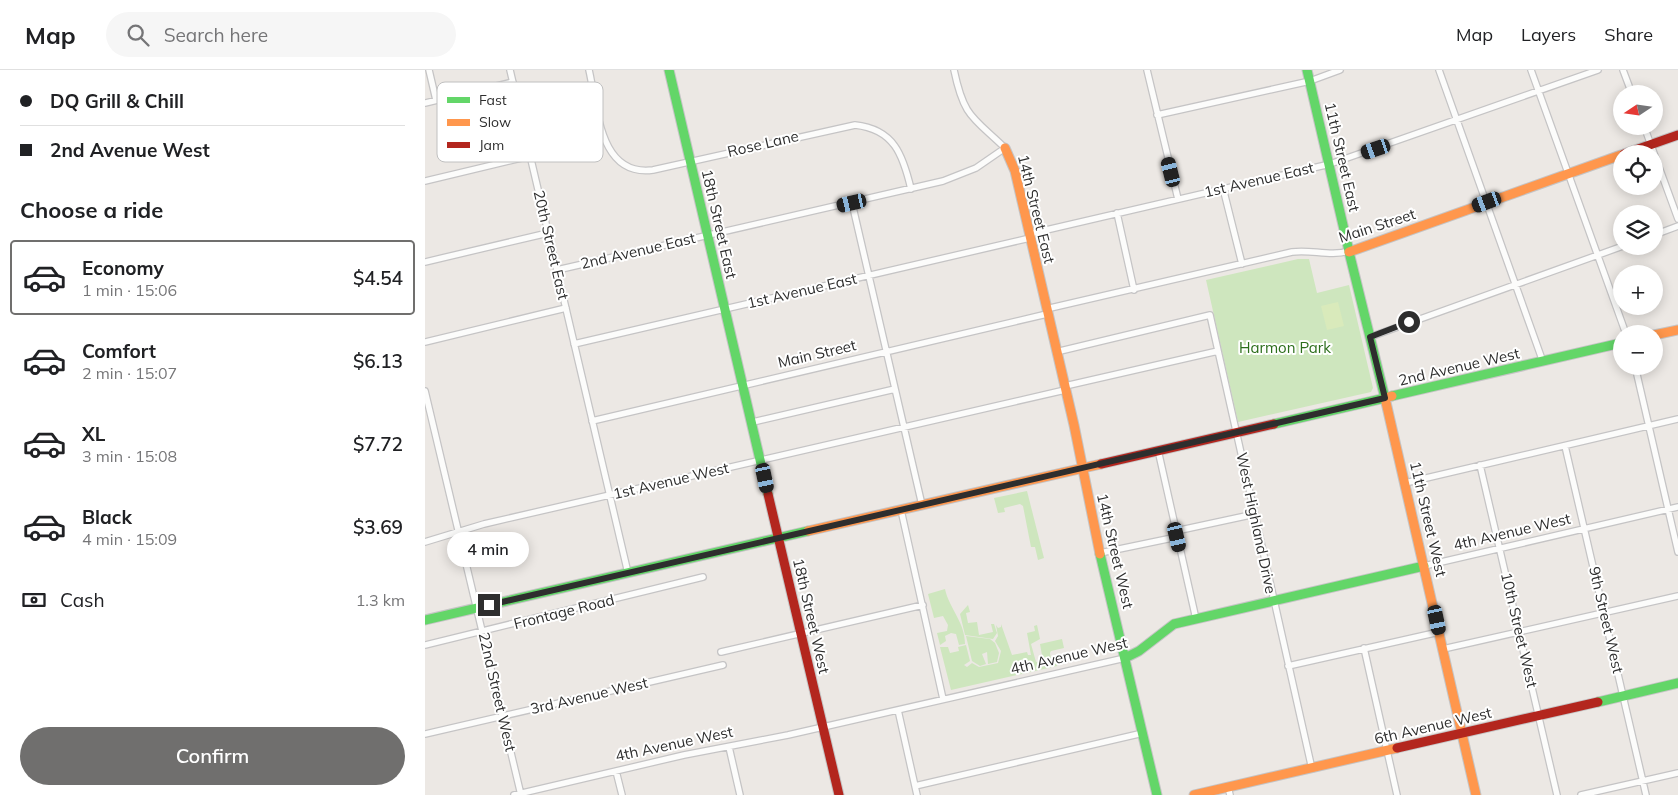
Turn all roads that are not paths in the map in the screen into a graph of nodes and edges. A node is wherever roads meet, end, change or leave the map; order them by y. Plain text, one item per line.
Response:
1 (429, 70) edge
2 (510, 70) edge
3 (669, 70) edge
4 (954, 70) edge
5 (1147, 70) edge
6 (1307, 70) edge
7 (1340, 70) edge
8 (1439, 70) edge
9 (1531, 70) edge
10 (1598, 70) edge
11 (1623, 70) edge
12 (1310, 81) junction
13 (513, 82) edge
14 (1629, 85) edge
15 (1538, 91) junction
16 (436, 100) joint
17 (425, 103) edge
18 (1157, 115) junction
19 (1457, 120) junction
20 (603, 130) edge
21 (1648, 135) edge
22 (1678, 135) edge
23 (1651, 144) junction
24 (1005, 148) junction
25 (1613, 158) edge
26 (690, 161) junction
27 (505, 162) edge
28 (531, 162) edge
29 (1330, 164) junction
30 (1568, 174) junction
31 (425, 181) edge
32 (1223, 188) junction
33 (911, 189) junction
34 (1178, 199) junction
35 (1487, 202) junction
36 (852, 203) junction
37 (1117, 213) junction
38 (1678, 219) edge
39 (1678, 226) edge
40 (1663, 232) edge
41 (548, 233) junction
42 (708, 235) junction
43 (1030, 236) junction
44 (1349, 250) junction
45 (1613, 250) edge
46 (1597, 256) junction
47 (425, 262) edge
48 (1242, 264) junction
49 (557, 270) junction
50 (869, 276) junction
51 (1516, 285) junction
52 (1134, 290) junction
53 (566, 308) junction
54 (725, 308) junction
55 (1047, 311) junction
56 (1623, 325) edge
57 (1678, 330) edge
58 (1663, 333) edge
59 (1370, 337) junction
60 (425, 342) edge
61 (574, 344) junction
62 (1613, 345) edge
63 (1218, 351) junction
64 (887, 352) junction
65 (1056, 352) junction
66 (1543, 362) junction
67 (1637, 375) edge
68 (744, 385) junction
69 (1065, 388) junction
70 (895, 389) junction
71 (425, 391) edge
72 (1385, 398) junction
73 (1678, 419) edge
74 (432, 420) junction
75 (592, 421) junction
76 (425, 422) edge
77 (753, 422) junction
78 (1649, 426) junction
79 (904, 427) junction
80 (1236, 432) junction
81 (1565, 446) junction
82 (1158, 450) junction
83 (761, 460) junction
84 (1480, 465) junction
85 (1083, 468) junction
86 (1405, 482) junction
87 (610, 495) junction
88 (922, 505) junction
89 (1678, 507) edge
90 (1668, 509) junction
91 (901, 510) junction
92 (1255, 514) junction
93 (1584, 529) junction
94 (459, 531) junction
95 (1176, 534) junction
96 (779, 538) junction
97 (425, 542) edge
98 (1501, 549) junction
99 (1678, 552) edge
100 (1100, 554) junction
101 (1424, 566) junction
102 (628, 572) junction
103 (703, 577) dead end
104 (1678, 596) edge
105 (1273, 602) junction
106 (923, 605) junction
107 (477, 608) junction
108 (1604, 613) junction
109 (1196, 619) junction
110 (425, 620) edge
111 (483, 632) junction
112 (1439, 632) junction
113 (1520, 632) junction
114 (801, 634) junction
115 (425, 645) edge
116 (1364, 648) junction
117 (1443, 649) junction
118 (721, 652) dead end
119 (1125, 658) junction
120 (723, 665) dead end
121 (1288, 666) junction
122 (1678, 683) edge
123 (1623, 695) junction
124 (943, 699) junction
125 (898, 710) junction
126 (503, 716) junction
127 (1539, 716) junction
128 (823, 727) junction
129 (1143, 733) junction
130 (425, 734) edge
131 (1462, 734) junction
132 (729, 747) junction
133 (1387, 751) junction
134 (1312, 769) junction
135 (616, 771) junction
136 (1678, 773) edge
137 (1643, 781) junction
138 (915, 786) junction
139 (1229, 791) edge
140 (521, 794) edge
141 (514, 795) edge
142 (622, 795) edge
143 (740, 795) edge
144 (839, 795) edge
145 (917, 795) edge
146 (1157, 795) edge
147 (1194, 795) edge
148 (1397, 795) edge
149 (1476, 795) edge
150 (1557, 795) edge
151 (1581, 795) edge
152 (1646, 795) edge

1 - 16 street
2 - 13 street, 20th Street East
3 - 26 street, 18th Street East
4 - 24 street, 14th Street East
5 - 18 street
6 - 12 street, 11th Street East
7 - 12 street
8 - 19 street
9 - 15 street
10 - 15 street, 1st Avenue East
11 - 14 street
12 - 18 street
12 - 29 street, 11th Street East
15 - 19 street, 1st Avenue East
15 - 30 street
16 - 17 street
18 - 34 street
19 - 29 street, 1st Avenue East
19 - 35 street
20 - 26 street, Rose Lane
21 - 23 street
22 - 23 street, Main Street
23 - 38 street
24 - 33 street, 2nd Avenue East
24 - 43 street, 14th Street East
25 - 30 street, Main Street
26 - 33 street, Rose Lane
26 - 42 street, 18th Street East
27 - 31 street
28 - 41 street, 20th Street East
29 - 32 street, 1st Avenue East
29 - 44 street, 11th Street East
30 - 35 street, Main Street
30 - 46 street
32 - 34 street, 1st Avenue East
32 - 48 street
33 - 36 street, 2nd Avenue East
34 - 37 street, 1st Avenue East
35 - 44 street, Main Street
35 - 51 street
36 - 42 street, 2nd Avenue East
36 - 50 street
37 - 43 street, 1st Avenue East
37 - 52 street
39 - 40 street
41 - 47 street
41 - 49 street, 20th Street East
42 - 49 street, 2nd Avenue East
42 - 54 street, 18th Street East
43 - 50 street, 1st Avenue East
43 - 55 street, 14th Street East
44 - 48 street, Main Street
44 - 59 street, 11th Street West
45 - 46 street
46 - 51 street
46 - 56 street
48 - 52 street, Main Street
49 - 53 street, 20th Street East
50 - 54 street, 1st Avenue East
50 - 64 street
51 - 59 street
51 - 66 street
52 - 55 street, Main Street
53 - 60 street
53 - 61 street, 20th Street East
54 - 61 street, 1st Avenue East
54 - 68 street, 18th Street East
55 - 64 street, Main Street
55 - 65 street, 14th Street West
57 - 58 street
59 - 72 street, 11th Street West
61 - 75 street, 20th Street East
62 - 66 street, 2nd Avenue West
63 - 65 street, West Highland Drive
63 - 69 street, 1st Avenue West
63 - 80 street, West Highland Drive
64 - 68 street, Main Street
64 - 70 street
65 - 69 street, 14th Street West
66 - 72 street, 2nd Avenue West
67 - 78 street
68 - 75 street, Main Street
68 - 77 street, 18th Street West
69 - 79 street, 1st Avenue West
69 - 85 street, 14th Street West
70 - 77 street
70 - 79 street
71 - 74 street, 22nd Street West
72 - 80 street, 2nd Avenue West
72 - 86 street, 11th Street West
73 - 78 street
74 - 76 street
74 - 94 street, 22nd Street West
75 - 87 street, 20th Street East
77 - 83 street, 18th Street West
78 - 81 street
78 - 90 street
79 - 83 street, 1st Avenue West
79 - 88 street
80 - 82 street, 2nd Avenue West
80 - 92 street, West Highland Drive
81 - 84 street
81 - 93 street, 9th Street West
82 - 85 street, 2nd Avenue West
82 - 95 street
83 - 87 street, 1st Avenue West
83 - 96 street, 18th Street West
84 - 86 street
84 - 98 street, 10th Street West
85 - 88 street, 2nd Avenue West
85 - 100 street, 14th Street West
86 - 101 street, 11th Street West
87 - 94 street, 1st Avenue West
87 - 102 street, 20th Street East
88 - 91 street, 2nd Avenue West
89 - 90 street, 4th Avenue West
90 - 93 street, 4th Avenue West
90 - 99 street
91 - 96 street, 2nd Avenue West
91 - 106 street
92 - 95 street
92 - 105 street, West Highland Drive
93 - 98 street, 4th Avenue West
93 - 108 street, 9th Street West
94 - 97 street, 1st Avenue West
94 - 107 street, 22nd Street West
95 - 100 street
95 - 109 street
96 - 102 street, 2nd Avenue West
96 - 114 street, 18th Street West
98 - 101 street, 4th Avenue West
98 - 113 street, 10th Street West
100 - 119 street, 14th Street West
101 - 105 street, 4th Avenue West
101 - 112 street, 11th Street West
102 - 107 street, 2nd Avenue West
103 - 111 street, Frontage Road
104 - 108 street
105 - 109 street, 4th Avenue West
105 - 121 street, West Highland Drive
106 - 114 street
106 - 124 street
107 - 110 street, 2nd Avenue West
107 - 111 street, 22nd Street West
108 - 113 street
108 - 123 street, 9th Street West
109 - 119 street, 4th Avenue West
111 - 115 street, Frontage Road
111 - 126 street, 22nd Street West
112 - 116 street
112 - 117 street, 11th Street West
113 - 117 street
113 - 127 street, 10th Street West
114 - 118 street
114 - 128 street, 18th Street West
116 - 121 street
116 - 133 street
117 - 131 street, 11th Street West
119 - 124 street, 4th Avenue West
119 - 129 street, 14th Street West
120 - 126 street, 3rd Avenue West
121 - 134 street, West Highland Drive
122 - 123 street, 6th Avenue West
123 - 127 street, 6th Avenue West
123 - 137 street, 9th Street West
124 - 125 street, 4th Avenue West
125 - 128 street, 4th Avenue West
125 - 138 street
126 - 130 street, 3rd Avenue West
126 - 140 street, 22nd Street West
127 - 131 street, 6th Avenue West
127 - 150 street, 10th Street West
128 - 132 street, 4th Avenue West
128 - 144 street, 18th Street West
129 - 138 street
129 - 146 street, 14th Street West
131 - 133 street, 6th Avenue West
131 - 149 street, 11th Street West
132 - 135 street, 4th Avenue West
132 - 143 street
133 - 134 street, 6th Avenue West
133 - 148 street
134 - 139 street, 6th Avenue West
135 - 140 street, 4th Avenue West
135 - 142 street
136 - 137 street
137 - 151 street
137 - 152 street, 9th Street West
138 - 145 street
139 - 147 street, 6th Avenue West
140 - 141 street, 4th Avenue West

